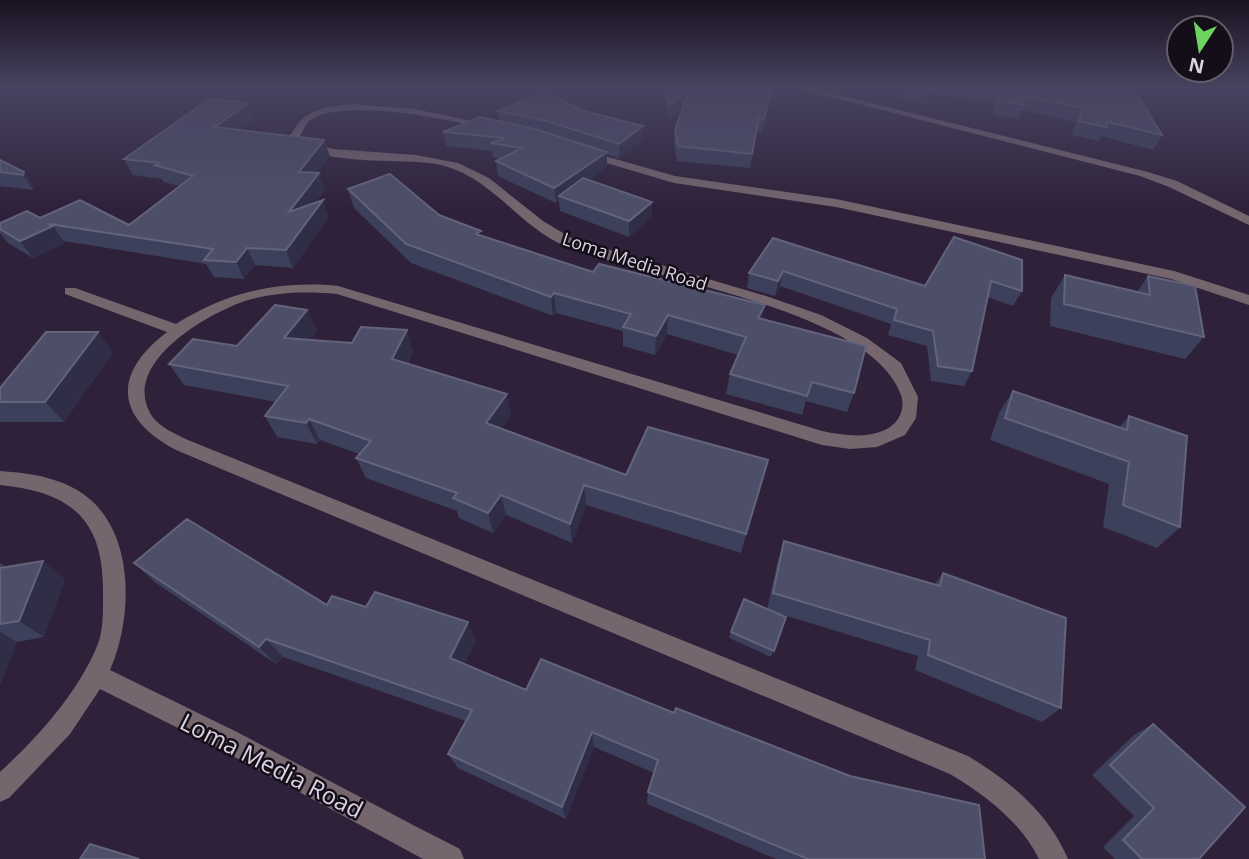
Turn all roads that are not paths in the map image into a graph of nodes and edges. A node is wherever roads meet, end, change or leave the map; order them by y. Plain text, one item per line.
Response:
1 (297, 128) edge
2 (496, 128) edge
3 (961, 128) edge
4 (505, 130) edge
5 (572, 149) edge
6 (1249, 221) edge
7 (71, 291) dead end
8 (1249, 300) edge
9 (177, 330) junction
10 (0, 478) edge
11 (94, 674) junction
12 (0, 789) edge
13 (450, 859) edge
14 (1054, 859) edge

1 - 9 street, Loma Media Road
2 - 4 street, Loma Media Road
3 - 6 street
5 - 8 street
7 - 9 street
9 - 14 street, Loma Media Road
10 - 11 street
11 - 12 street
11 - 13 street, Loma Media Road

